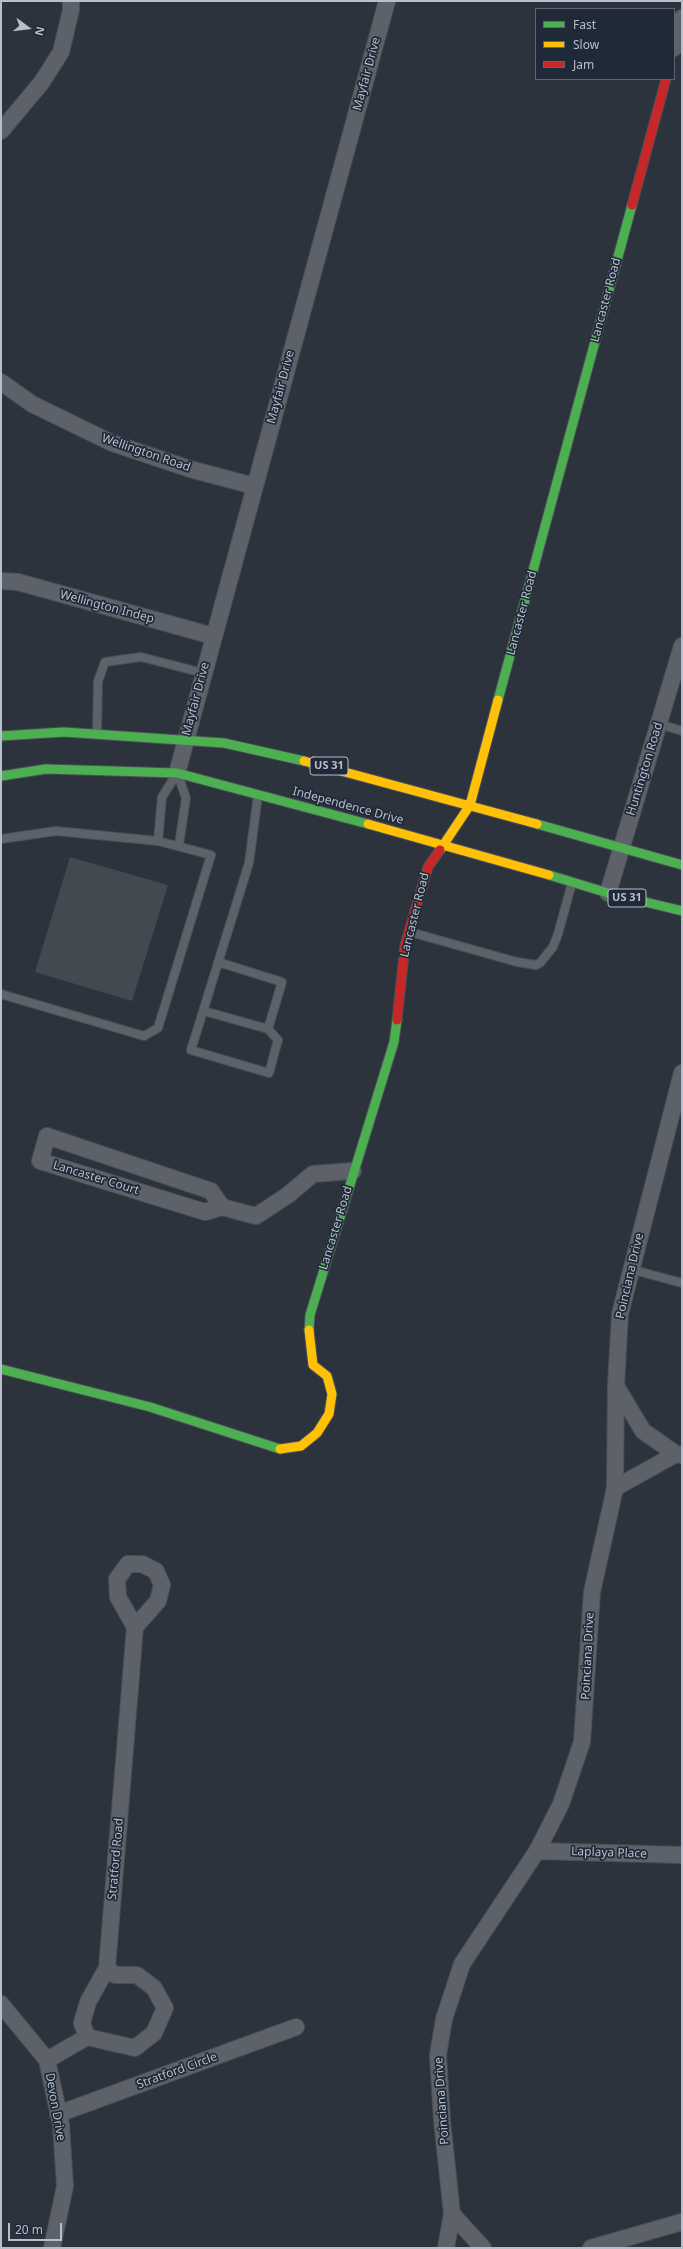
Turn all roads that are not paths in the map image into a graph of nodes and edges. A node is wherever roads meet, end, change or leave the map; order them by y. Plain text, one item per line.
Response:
1 (71, 1) edge
2 (387, 1) edge
3 (682, 18) edge
4 (675, 44) edge
5 (666, 80) edge
6 (1, 131) edge
7 (1, 382) edge
8 (254, 486) junction
9 (1, 581) edge
10 (213, 636) junction
11 (682, 646) edge
12 (203, 673) junction
13 (659, 724) junction
14 (682, 731) edge
15 (97, 734) junction
16 (1, 736) edge
17 (185, 739) junction
18 (177, 773) junction
19 (1, 776) edge
20 (258, 794) junction
21 (470, 805) junction
22 (1, 839) edge
23 (158, 841) junction
24 (443, 844) junction
25 (179, 846) junction
26 (621, 847) junction
27 (682, 865) edge
28 (572, 882) junction
29 (608, 893) junction
30 (682, 911) edge
31 (409, 932) junction
32 (218, 962) junction
33 (1, 994) edge
34 (204, 1011) junction
35 (268, 1029) junction
36 (682, 1073) edge
37 (142, 1168) junction
38 (353, 1171) junction
39 (135, 1190) junction
40 (222, 1207) junction
41 (630, 1270) junction
42 (682, 1283) edge
43 (1, 1368) edge
44 (616, 1385) junction
45 (679, 1454) edge
46 (615, 1488) junction
47 (135, 1627) dead end
48 (537, 1851) junction
49 (682, 1855) edge
50 (107, 1968) junction
51 (1, 2004) edge
52 (296, 2027) dead end
53 (87, 2037) junction
54 (46, 2060) junction
55 (58, 2114) junction
56 (452, 2214) junction
57 (682, 2222) edge
58 (52, 2248) edge
59 (446, 2248) edge
60 (483, 2248) edge
61 (591, 2248) edge

1 - 6 street
2 - 8 street, Mayfair Drive
3 - 4 street
5 - 21 street, Lancaster Road
7 - 8 street, Wellington Road
8 - 10 street, Mayfair Drive
9 - 10 street, Wellington Indep
10 - 12 street, Mayfair Drive
11 - 13 street, Huntington Road
12 - 15 lane
12 - 17 street, Mayfair Drive
13 - 14 lane
13 - 26 street, Huntington Road
15 - 16 street, US 31
15 - 17 street, US 31
17 - 18 street, Mayfair Drive
17 - 21 street, US 31
18 - 19 street, Independence Drive / US 31
18 - 20 street, Independence Drive / US 31
18 - 23 lane
18 - 25 lane
20 - 24 street, Independence Drive / US 31
20 - 32 lane
21 - 24 street, Lancaster Road
21 - 26 street, US 31
22 - 23 lane
23 - 25 lane
24 - 28 street, Independence Drive / US 31
24 - 31 street, Lancaster Road
25 - 33 lane
26 - 27 street, US 31
26 - 29 street, Huntington Road
28 - 29 street, Independence Drive / US 31
28 - 31 lane
29 - 30 street, Independence Drive / US 31
31 - 38 street, Lancaster Road
32 - 34 lane
32 - 35 lane
34 - 35 lane
34 - 35 lane
36 - 41 street, Poinciana Drive
37 - 39 street
37 - 39 street, Lancaster Court
37 - 40 street, Lancaster Court
38 - 40 street, Lancaster Court
38 - 43 street, Lancaster Road
39 - 40 street, Lancaster Court
41 - 42 lane
41 - 44 street, Poinciana Drive
44 - 45 street
44 - 46 street, Poinciana Drive
45 - 46 street
46 - 48 street, Poinciana Drive
47 - 50 street, Stratford Road
48 - 49 street, Laplaya Place
48 - 56 street, Poinciana Drive
50 - 53 street, Stratford Road
50 - 53 street
51 - 54 street, Devon Drive
52 - 55 street, Stratford Circle
53 - 54 street
54 - 55 street, Devon Drive
55 - 58 street, Devon Drive
56 - 59 street, Poinciana Drive
56 - 60 street
57 - 61 street

